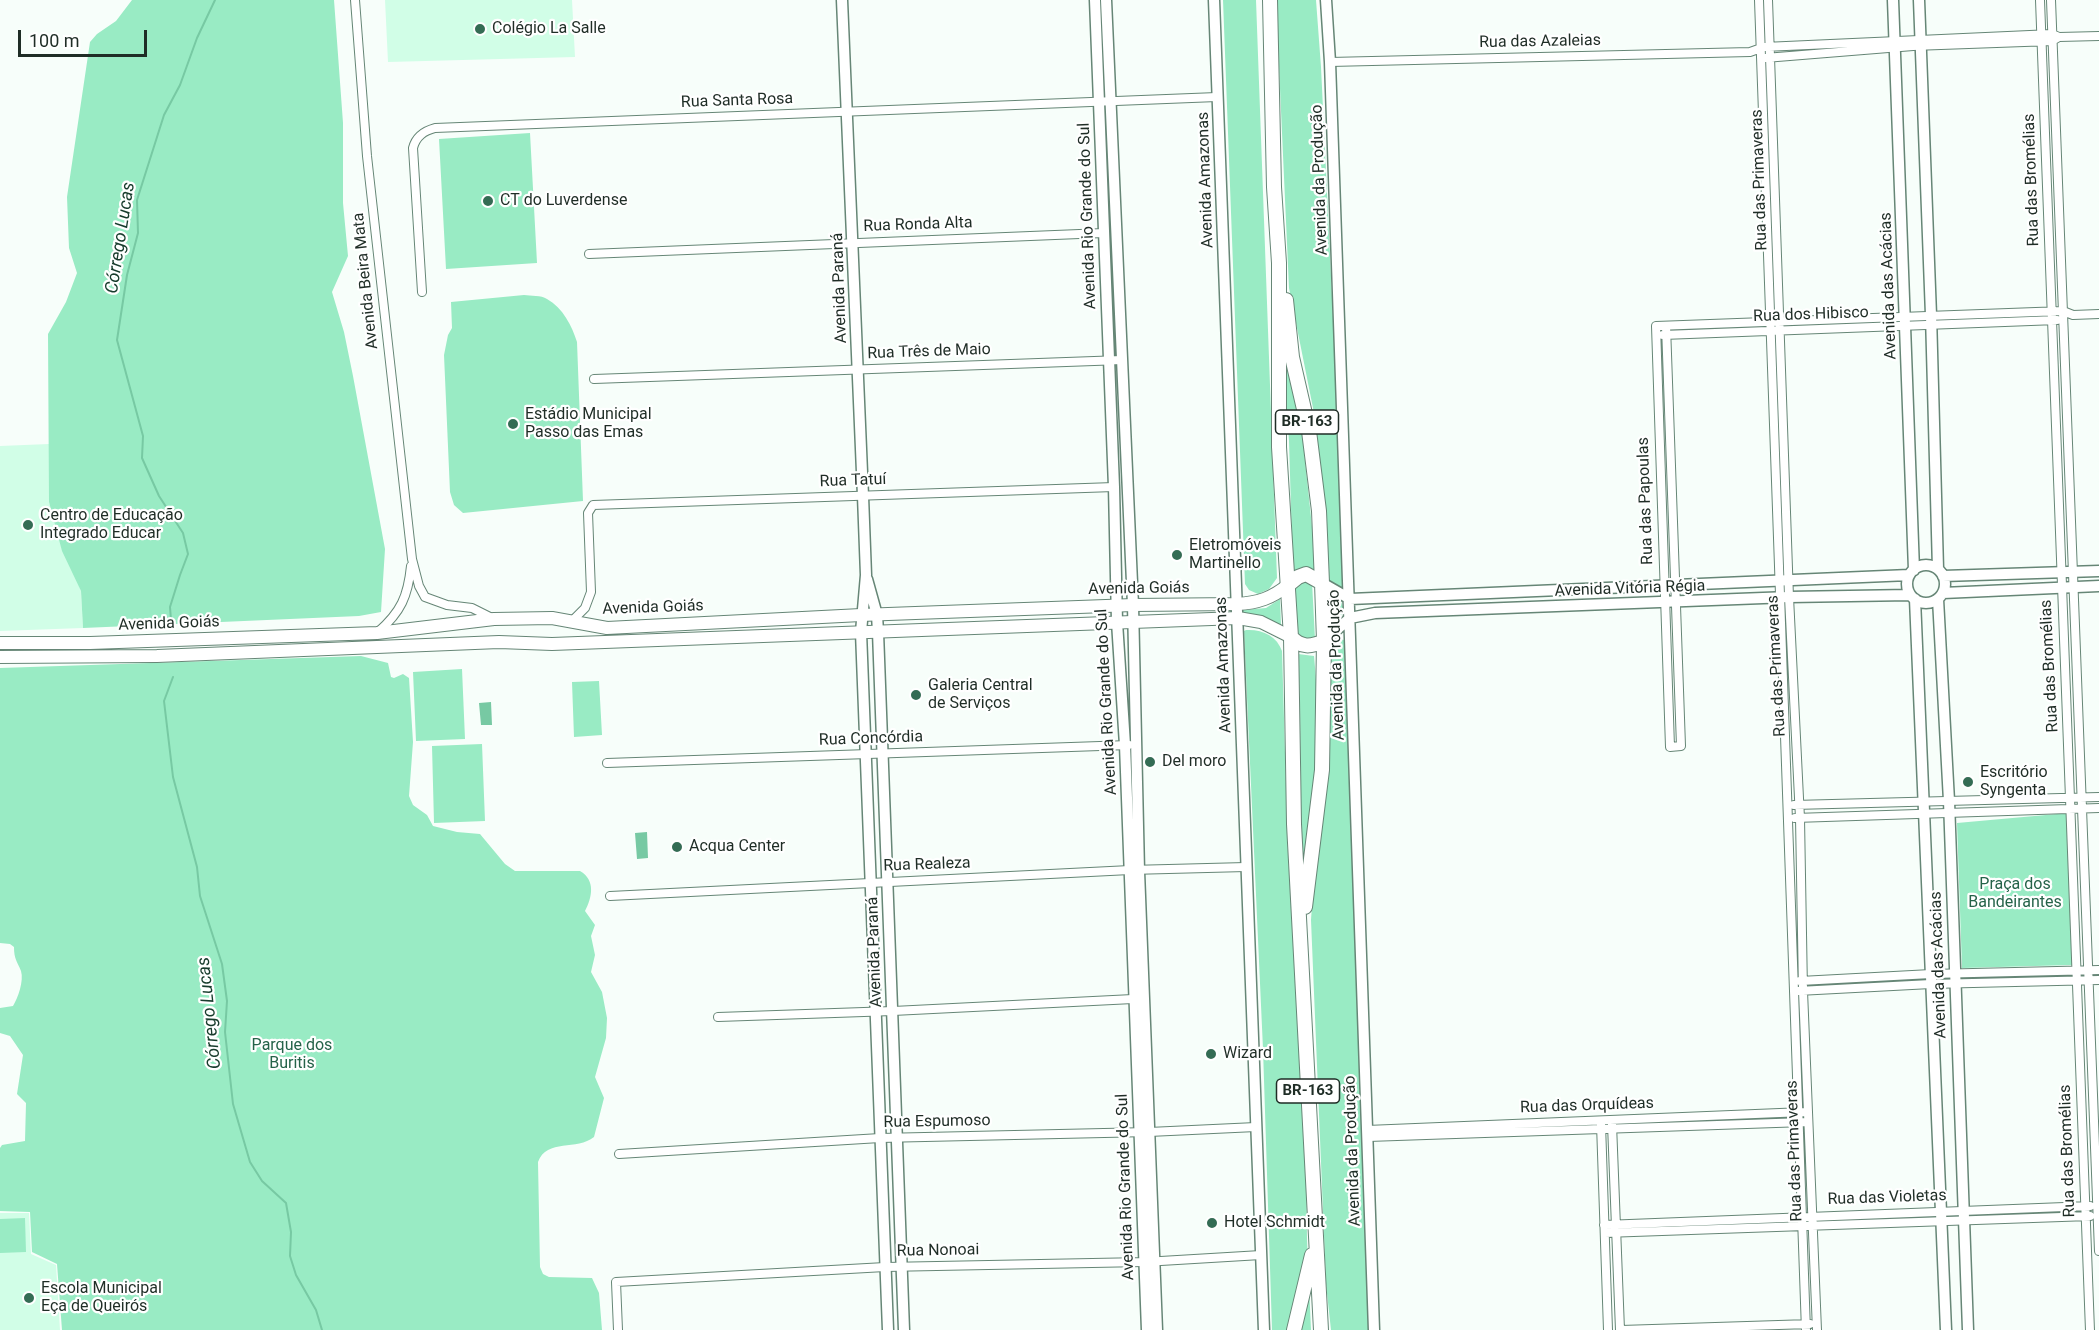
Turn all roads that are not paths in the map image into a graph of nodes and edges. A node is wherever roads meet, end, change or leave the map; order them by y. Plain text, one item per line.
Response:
1 (355, 0) edge
2 (842, 0) edge
3 (1095, 0) edge
4 (1106, 0) edge
5 (1214, 0) edge
6 (1270, 0) edge
7 (1326, 0) edge
8 (1759, 0) edge
9 (1768, 0) edge
10 (1893, 0) edge
11 (1919, 0) edge
12 (2040, 0) edge
13 (2050, 0) edge
14 (2099, 36) edge
15 (2054, 37) junction
16 (2041, 38) junction
17 (1921, 43) junction
18 (1895, 44) junction
19 (1765, 47) junction
20 (1749, 52) junction
21 (1766, 58) junction
22 (1330, 62) junction
23 (1217, 97) junction
24 (1111, 101) junction
25 (1099, 102) junction
26 (848, 111) junction
27 (1104, 233) junction
28 (853, 243) junction
29 (589, 254) dead end
30 (1279, 263) junction
31 (422, 292) dead end
32 (2099, 314) edge
33 (2063, 315) junction
34 (2052, 316) junction
35 (1932, 320) junction
36 (1775, 321) junction
37 (1906, 321) junction
38 (1666, 330) junction
39 (1656, 331) joint
40 (1776, 332) junction
41 (1109, 360) junction
42 (1122, 360) junction
43 (858, 370) junction
44 (594, 379) dead end
45 (1114, 487) junction
46 (863, 496) junction
47 (412, 559) junction
48 (2099, 571) edge
49 (1941, 572) junction
50 (2067, 572) junction
51 (1911, 573) junction
52 (866, 575) junction
53 (1784, 581) junction
54 (1322, 583) junction
55 (1288, 585) junction
56 (1670, 585) junction
57 (2073, 586) junction
58 (2099, 586) edge
59 (2061, 587) junction
60 (1941, 596) junction
61 (1784, 597) junction
62 (1912, 597) junction
63 (1350, 599) junction
64 (1670, 602) junction
65 (1237, 604) junction
66 (1133, 605) junction
67 (1117, 606) junction
68 (861, 615) junction
69 (877, 615) junction
70 (1238, 618) junction
71 (1350, 618) junction
72 (498, 619) junction
73 (572, 621) junction
74 (1133, 621) junction
75 (1117, 622) junction
76 (861, 632) junction
77 (878, 632) junction
78 (378, 633) junction
79 (1291, 637) junction
80 (1324, 641) junction
81 (499, 642) junction
82 (0, 643) edge
83 (565, 644) junction
84 (0, 657) edge
85 (1130, 745) junction
86 (883, 753) junction
87 (866, 754) junction
88 (607, 763) dead end
89 (2071, 797) junction
90 (2082, 797) junction
91 (2099, 797) edge
92 (1924, 801) junction
93 (1950, 801) junction
94 (1788, 805) junction
95 (1799, 805) junction
96 (2082, 808) junction
97 (2099, 808) edge
98 (2072, 809) junction
99 (1949, 813) junction
100 (1925, 814) junction
101 (1800, 818) junction
102 (1788, 819) junction
103 (1246, 867) junction
104 (1135, 871) junction
105 (870, 882) junction
106 (887, 882) junction
107 (610, 896) dead end
108 (1300, 941) junction
109 (2099, 970) edge
110 (2076, 971) junction
111 (2088, 975) junction
112 (1931, 979) junction
113 (1955, 979) junction
114 (2099, 980) edge
115 (1799, 981) junction
116 (2076, 981) junction
117 (1799, 991) junction
118 (1133, 999) junction
119 (893, 1011) junction
120 (875, 1012) junction
121 (718, 1017) dead end
122 (1804, 1112) junction
123 (1804, 1122) junction
124 (1612, 1124) junction
125 (1601, 1125) junction
126 (1256, 1127) junction
127 (1144, 1132) junction
128 (1367, 1133) junction
129 (880, 1138) junction
130 (897, 1138) junction
131 (618, 1154) dead end
132 (2085, 1206) junction
133 (2098, 1206) edge
134 (1964, 1215) junction
135 (1941, 1216) junction
136 (2086, 1216) junction
137 (2098, 1216) edge
138 (1808, 1221) junction
139 (1617, 1228) junction
140 (1605, 1229) junction
141 (1315, 1241) junction
142 (2099, 1251) edge
143 (1261, 1255) junction
144 (1149, 1262) junction
145 (885, 1267) junction
146 (902, 1267) junction
147 (1806, 1327) edge
148 (1817, 1327) edge
149 (1754, 1328) edge
150 (618, 1330) edge
151 (888, 1330) edge
152 (904, 1330) edge
153 (1147, 1330) edge
154 (1157, 1330) edge
155 (1264, 1330) edge
156 (1294, 1330) edge
157 (1321, 1330) edge
158 (1374, 1330) edge
159 (1608, 1330) edge
160 (1620, 1330) edge
161 (1946, 1330) edge
162 (1968, 1330) edge
163 (2090, 1330) edge

1 - 47 street, Avenida Beira Mata
2 - 26 street, Avenida Paraná
3 - 25 street, Avenida Rio Grande do Sul
4 - 24 street, Avenida Rio Grande do Sul
5 - 23 street, Avenida Amazonas
6 - 30 highway, BR-163
7 - 22 street, Avenida da Produção
8 - 19 street, Rua das Primaveras
9 - 19 street, Rua das Primaveras
10 - 18 street, Avenida das Acácias
11 - 17 street
12 - 16 street, Rua das Bromélias
13 - 15 street, Rua das Bromélias
14 - 15 street, Rua das Azaleias
15 - 16 street, Rua das Azaleias
15 - 33 street, Rua das Bromélias
16 - 17 street, Rua das Azaleias
16 - 34 street, Rua das Bromélias
17 - 18 street, Rua das Azaleias
17 - 35 street
18 - 19 street, Rua das Azaleias
18 - 21 street, Rua das Azaleias
18 - 37 street, Avenida das Acácias
19 - 20 street, Rua das Azaleias
19 - 21 street, Rua das Primaveras
20 - 21 street, Rua das Azaleias
20 - 22 street, Rua das Azaleias
21 - 36 street, Rua das Primaveras
22 - 63 street, Avenida da Produção
23 - 24 street, Rua Santa Rosa
23 - 65 street, Avenida Amazonas
24 - 25 street, Rua Santa Rosa
24 - 42 street, Avenida Rio Grande do Sul
25 - 26 street, Rua Santa Rosa
25 - 27 street, Avenida Rio Grande do Sul
26 - 28 street, Avenida Paraná
26 - 31 street, Rua Santa Rosa
27 - 28 street, Rua Ronda Alta
27 - 41 street, Avenida Rio Grande do Sul
28 - 29 street, Rua Ronda Alta
28 - 43 street, Avenida Paraná
30 - 54 highway, BR-163
30 - 55 highway, BR-163
32 - 33 street, Rua dos Hibisco
33 - 34 street, Rua dos Hibisco
33 - 50 street, Rua das Bromélias
34 - 35 street, Rua dos Hibisco
34 - 50 street, Rua das Bromélias
35 - 37 street, Rua dos Hibisco
35 - 49 street
36 - 37 street, Rua dos Hibisco
36 - 38 street, Rua dos Hibisco
36 - 40 street, Rua das Primaveras
37 - 40 street, Rua dos Hibisco
37 - 51 street, Avenida das Acácias
38 - 39 street, Rua dos Hibisco
38 - 40 street, Rua dos Hibisco
38 - 56 street, Rua das Papoulas
39 - 56 street, Rua das Papoulas
40 - 53 street, Rua das Primaveras
41 - 42 street, Rua Três de Maio
41 - 43 street, Rua Três de Maio
41 - 45 street, Avenida Rio Grande do Sul
42 - 66 street, Avenida Rio Grande do Sul
43 - 44 street, Rua Três de Maio
43 - 46 street, Avenida Paraná
45 - 46 street, Rua Tatuí
45 - 67 street, Avenida Rio Grande do Sul
46 - 52 street, Avenida Paraná
46 - 73 street, Rua Tatuí
47 - 72 street, Avenida Beira Mata
47 - 78 street, Avenida Beira Mata
48 - 50 street
49 - 50 street
49 - 51 street
49 - 60 street
50 - 57 street, Rua das Bromélias
50 - 59 street, Rua das Bromélias
51 - 53 street, Avenida Vitória Régia
51 - 62 street
52 - 68 street, Avenida Paraná
52 - 69 street, Avenida Paraná
53 - 56 street, Avenida Vitória Régia
53 - 61 street, Rua das Primaveras
54 - 55 highway
54 - 63 street
54 - 80 highway, BR-163
55 - 65 main road, Avenida Goiás
55 - 79 highway, BR-163
56 - 63 street, Avenida Vitória Régia
56 - 64 street, Rua das Papoulas
57 - 58 street
57 - 59 street
57 - 90 street, Rua das Bromélias
59 - 60 street
59 - 89 street, Rua das Bromélias
60 - 62 street
60 - 93 street, Avenida das Acácias
61 - 62 street, Avenida Vitória Régia
61 - 64 street, Avenida Vitória Régia
61 - 94 street, Rua das Primaveras
61 - 95 street, Rua das Primaveras
62 - 92 street, Avenida das Acácias
63 - 71 street, Avenida da Produção
64 - 64 street, Rua das Papoulas
64 - 71 street, Avenida Vitória Régia
65 - 66 main road, Avenida Goiás
65 - 70 street, Avenida Amazonas
66 - 67 main road, Avenida Goiás
66 - 74 street, Avenida Rio Grande do Sul
67 - 69 main road, Avenida Goiás
67 - 75 street, Avenida Rio Grande do Sul
68 - 69 main road, Avenida Goiás
68 - 73 main road, Avenida Goiás
68 - 76 street, Avenida Paraná
69 - 77 street, Avenida Paraná
70 - 74 main road, Avenida Goiás
70 - 79 main road, Avenida Goiás
70 - 103 street, Avenida Amazonas
71 - 80 street
71 - 128 street, Avenida da Produção
72 - 73 main road, Avenida Goiás
72 - 78 main road, Avenida Goiás
72 - 81 main road
73 - 83 main road
74 - 75 main road, Avenida Goiás
74 - 85 street, Avenida Rio Grande do Sul
75 - 77 main road, Avenida Goiás
75 - 85 street, Avenida Rio Grande do Sul
76 - 77 main road, Avenida Goiás
76 - 83 main road, Avenida Goiás
76 - 87 street, Avenida Paraná
77 - 86 street, Avenida Paraná
78 - 82 main road, Avenida Goiás
79 - 80 highway
79 - 108 highway, BR-163
80 - 108 highway, BR-163
81 - 83 main road, Avenida Goiás
81 - 84 main road, Avenida Goiás
85 - 86 street, Rua Concórdia
85 - 104 street, Avenida Rio Grande do Sul
86 - 87 street, Rua Concórdia
86 - 106 street, Avenida Paraná
87 - 88 street, Rua Concórdia
87 - 105 street, Avenida Paraná
89 - 90 street
89 - 93 street
89 - 98 street, Rua das Bromélias
90 - 91 street
90 - 96 street, Rua das Bromélias
92 - 93 street
92 - 95 street
92 - 100 street, Avenida das Acácias
93 - 99 street, Avenida das Acácias
94 - 95 street
94 - 102 street, Rua das Primaveras
95 - 101 street, Rua das Primaveras
96 - 97 street
96 - 98 street
96 - 111 street, Rua das Bromélias
98 - 99 street
98 - 110 street, Rua das Bromélias
99 - 100 street
99 - 113 street, Avenida das Acácias
100 - 101 street
100 - 112 street, Avenida das Acácias
101 - 102 street
101 - 115 street, Rua das Primaveras
102 - 115 street, Rua das Primaveras
103 - 104 street, Rua Realeza
103 - 126 street, Avenida Amazonas
104 - 106 street, Rua Realeza
104 - 118 street, Avenida Rio Grande do Sul
104 - 127 street, Avenida Rio Grande do Sul
105 - 106 street, Rua Realeza
105 - 107 street, Rua Realeza
105 - 120 street, Avenida Paraná
106 - 119 street, Avenida Paraná
108 - 141 highway, BR-163
109 - 111 street
110 - 111 street
110 - 113 street
110 - 116 street, Rua das Bromélias
111 - 114 street
111 - 116 street
111 - 133 street, Rua das Bromélias
112 - 113 street
112 - 115 street
112 - 117 street
112 - 135 street, Avenida das Acácias
113 - 116 street
113 - 134 street, Avenida das Acácias
115 - 117 street, Rua das Primaveras
116 - 132 street, Rua das Bromélias
117 - 122 street, Rua das Primaveras
118 - 119 street
118 - 127 street, Avenida Rio Grande do Sul
119 - 120 street
119 - 130 street, Avenida Paraná
120 - 121 street
120 - 129 street, Avenida Paraná
122 - 123 street, Rua das Primaveras
122 - 124 street, Rua das Orquídeas
123 - 124 street, Rua das Orquídeas
123 - 138 street, Rua das Primaveras
124 - 125 street, Rua das Orquídeas
124 - 139 street
125 - 128 street, Rua das Orquídeas
125 - 140 street
126 - 127 street, Rua Espumoso
126 - 143 street, Avenida Amazonas
127 - 130 street, Rua Espumoso
127 - 144 street, Avenida Rio Grande do Sul
128 - 158 street, Avenida da Produção
129 - 130 street, Rua Espumoso
129 - 131 street, Rua Espumoso
129 - 145 street, Avenida Paraná
130 - 146 street, Avenida Paraná
132 - 133 street, Rua das Violetas
132 - 134 street, Rua das Violetas
132 - 136 street, Rua das Bromélias
133 - 137 street, Rua das Bromélias
134 - 135 street, Rua das Violetas
134 - 136 street, Rua das Violetas
134 - 162 street, Avenida das Acácias
135 - 138 street, Rua das Violetas
135 - 161 street, Avenida das Acácias
136 - 137 street, Rua das Violetas
136 - 163 street, Rua das Bromélias
137 - 142 street, Rua das Bromélias
138 - 139 street, Rua das Violetas
138 - 147 street, Rua das Primaveras
138 - 148 street, Rua das Primaveras
139 - 140 street, Rua das Violetas
139 - 160 street
140 - 159 street
141 - 156 highway
141 - 157 highway, BR-163
143 - 144 street, Rua Nonoai
143 - 155 street, Avenida Amazonas
144 - 146 street, Rua Nonoai
144 - 153 street, Avenida Rio Grande do Sul
144 - 154 street, Avenida Rio Grande do Sul
145 - 146 street, Rua Nonoai
145 - 150 street, Rua Nonoai
145 - 151 street, Avenida Paraná
146 - 152 street, Avenida Paraná
147 - 148 street
147 - 149 street
149 - 160 street

